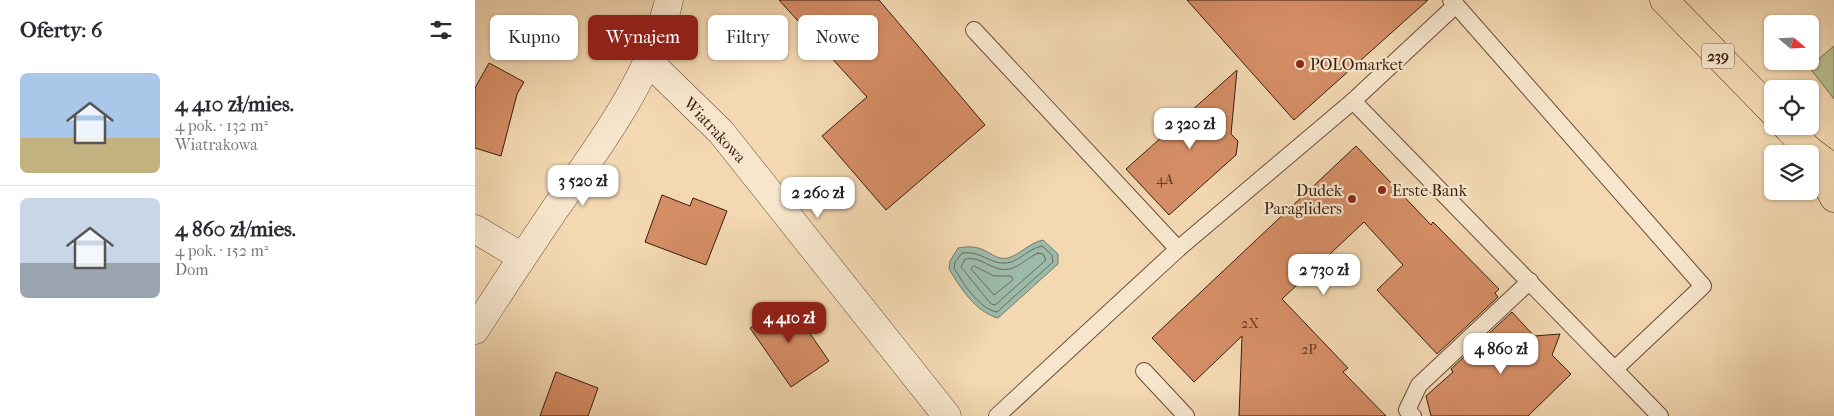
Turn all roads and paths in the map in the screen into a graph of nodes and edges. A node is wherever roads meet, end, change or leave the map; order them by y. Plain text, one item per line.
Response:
1 (669, 0) edge
2 (1664, 0) edge
3 (1454, 3) edge
4 (665, 15) edge
5 (974, 30) dead end
6 (647, 60) joint
7 (1353, 101) junction
8 (1764, 103) edge
9 (1795, 135) edge
10 (1804, 145) edge
11 (1819, 157) edge
12 (1834, 169) edge
13 (1819, 170) edge
14 (1834, 198) edge
15 (475, 229) edge
16 (1178, 250) junction
17 (522, 257) junction
18 (1530, 281) junction
19 (475, 330) edge
20 (1616, 368) junction
21 (1144, 371) dead end
22 (947, 416) edge
23 (997, 416) edge
24 (1186, 416) edge
25 (1413, 416) edge
26 (1660, 416) edge

1 - 4 street
2 - 8 main road, 239
3 - 7 lane
3 - 20 lane
5 - 16 lane
6 - 17 street
6 - 22 street, Wiatrakowa
7 - 16 lane
7 - 18 lane
9 - 10 main road
11 - 12 main road
13 - 14 main road
15 - 17 street
16 - 23 lane
17 - 19 street
18 - 20 lane
18 - 25 lane
20 - 26 lane
21 - 24 lane

